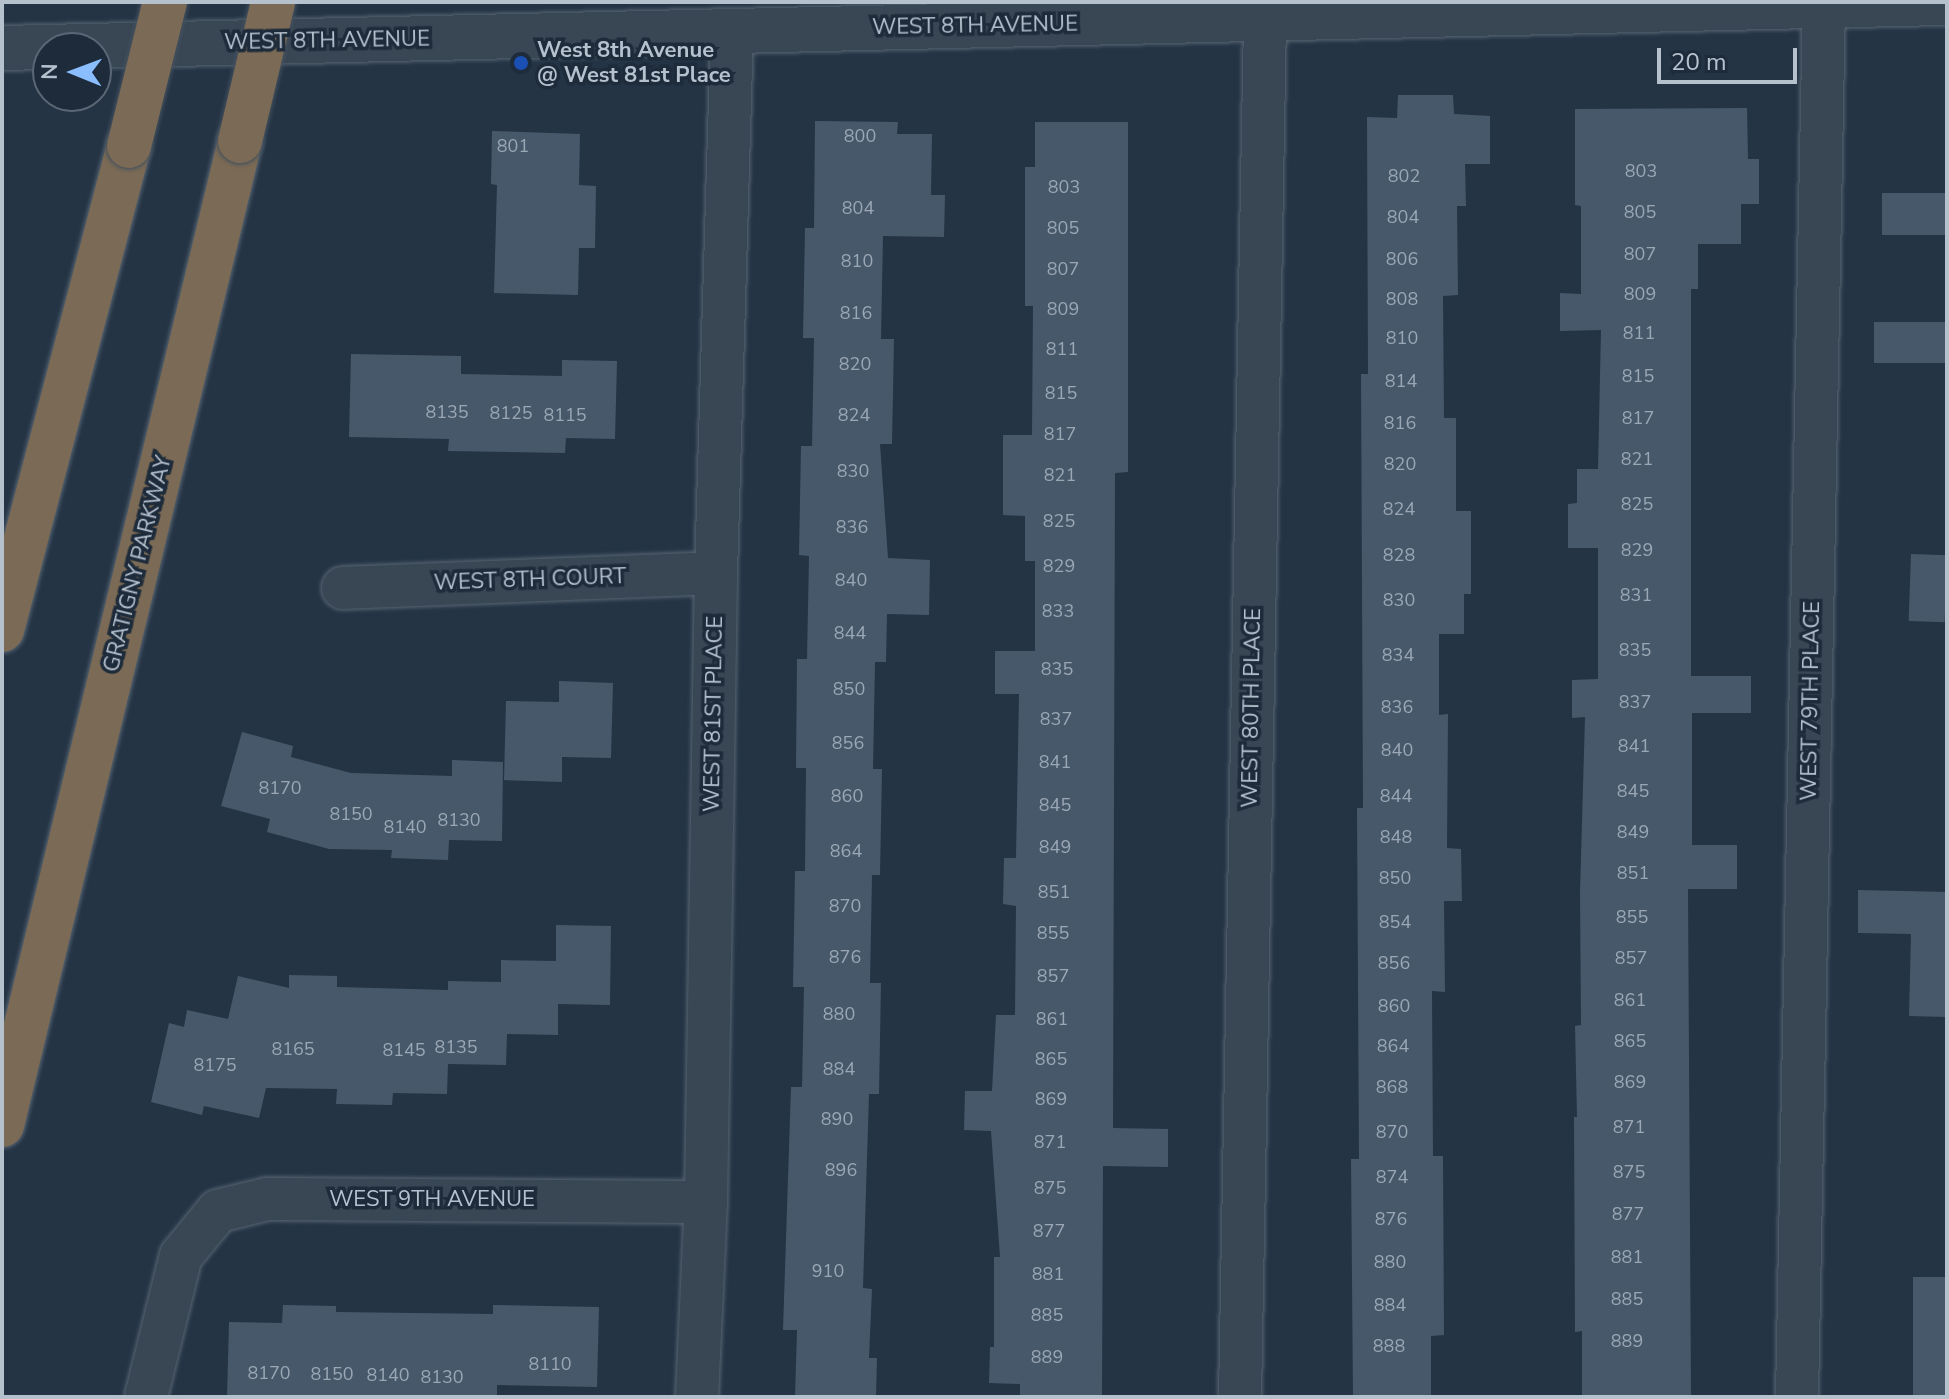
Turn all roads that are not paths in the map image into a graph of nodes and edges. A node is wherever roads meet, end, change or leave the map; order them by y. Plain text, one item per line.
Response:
1 (165, 2) edge
2 (273, 2) edge
3 (1947, 3) edge
4 (1684, 6) edge
5 (1824, 6) junction
6 (975, 14) edge
7 (1265, 19) junction
8 (732, 32) junction
9 (2, 48) edge
10 (716, 573) junction
11 (343, 588) dead end
12 (2, 630) edge
13 (2, 1125) edge
14 (706, 1202) junction
15 (146, 1397) edge
16 (697, 1397) edge
17 (1240, 1397) edge
18 (1797, 1397) edge

1 - 12 highway, bridge
2 - 13 highway, GRATIGNY PARKWAY, bridge
3 - 5 street, WEST 8TH AVENUE
4 - 5 street, WEST 8TH AVENUE
4 - 7 street, WEST 8TH AVENUE
5 - 18 street, WEST 79TH PLACE
6 - 7 street, WEST 8TH AVENUE
6 - 8 street, WEST 8TH AVENUE
7 - 17 street, WEST 80TH PLACE
8 - 9 street, WEST 8TH AVENUE
8 - 10 street, WEST 81ST PLACE
10 - 11 street, WEST 8TH COURT
10 - 14 street, WEST 81ST PLACE
14 - 15 street, WEST 9TH AVENUE
14 - 16 street, WEST 81ST PLACE

